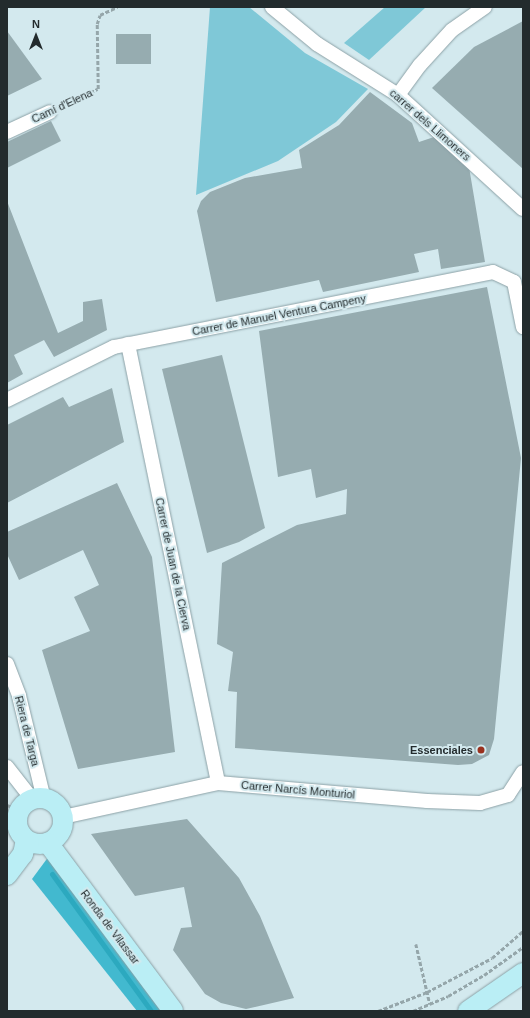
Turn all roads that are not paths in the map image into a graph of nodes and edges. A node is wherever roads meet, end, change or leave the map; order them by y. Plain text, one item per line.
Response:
1 (272, 7) edge
2 (485, 7) edge
3 (398, 95) junction
4 (50, 112) road end
5 (7, 132) edge
6 (523, 209) edge
7 (523, 327) edge
8 (128, 344) junction
9 (7, 400) edge
10 (7, 664) edge
11 (7, 767) edge
12 (523, 772) edge
13 (218, 783) junction
14 (26, 803) edge
15 (63, 817) junction
16 (26, 840) junction
17 (48, 843) junction
18 (7, 875) edge
19 (523, 973) edge
20 (173, 1011) edge
21 (468, 1011) edge

1 - 3 street, carrer dels Llimoners
2 - 3 street
3 - 6 street, carrer dels Llimoners
4 - 5 street, Camí d'Elena
7 - 8 street, Carrer de Manuel Ventura Campeny
8 - 9 street, Carrer de Manuel Ventura Campeny
8 - 13 street, Carrer de Juan de la Cierva
10 - 14 street, Riera de Targa
11 - 14 street
12 - 13 street, Carrer Narcís Monturiol
13 - 15 street, Carrer Narcís Monturiol
14 - 15 street
14 - 16 street
15 - 17 street
16 - 17 street
16 - 18 street
17 - 20 street, Ronda de Vilassar
19 - 21 street

